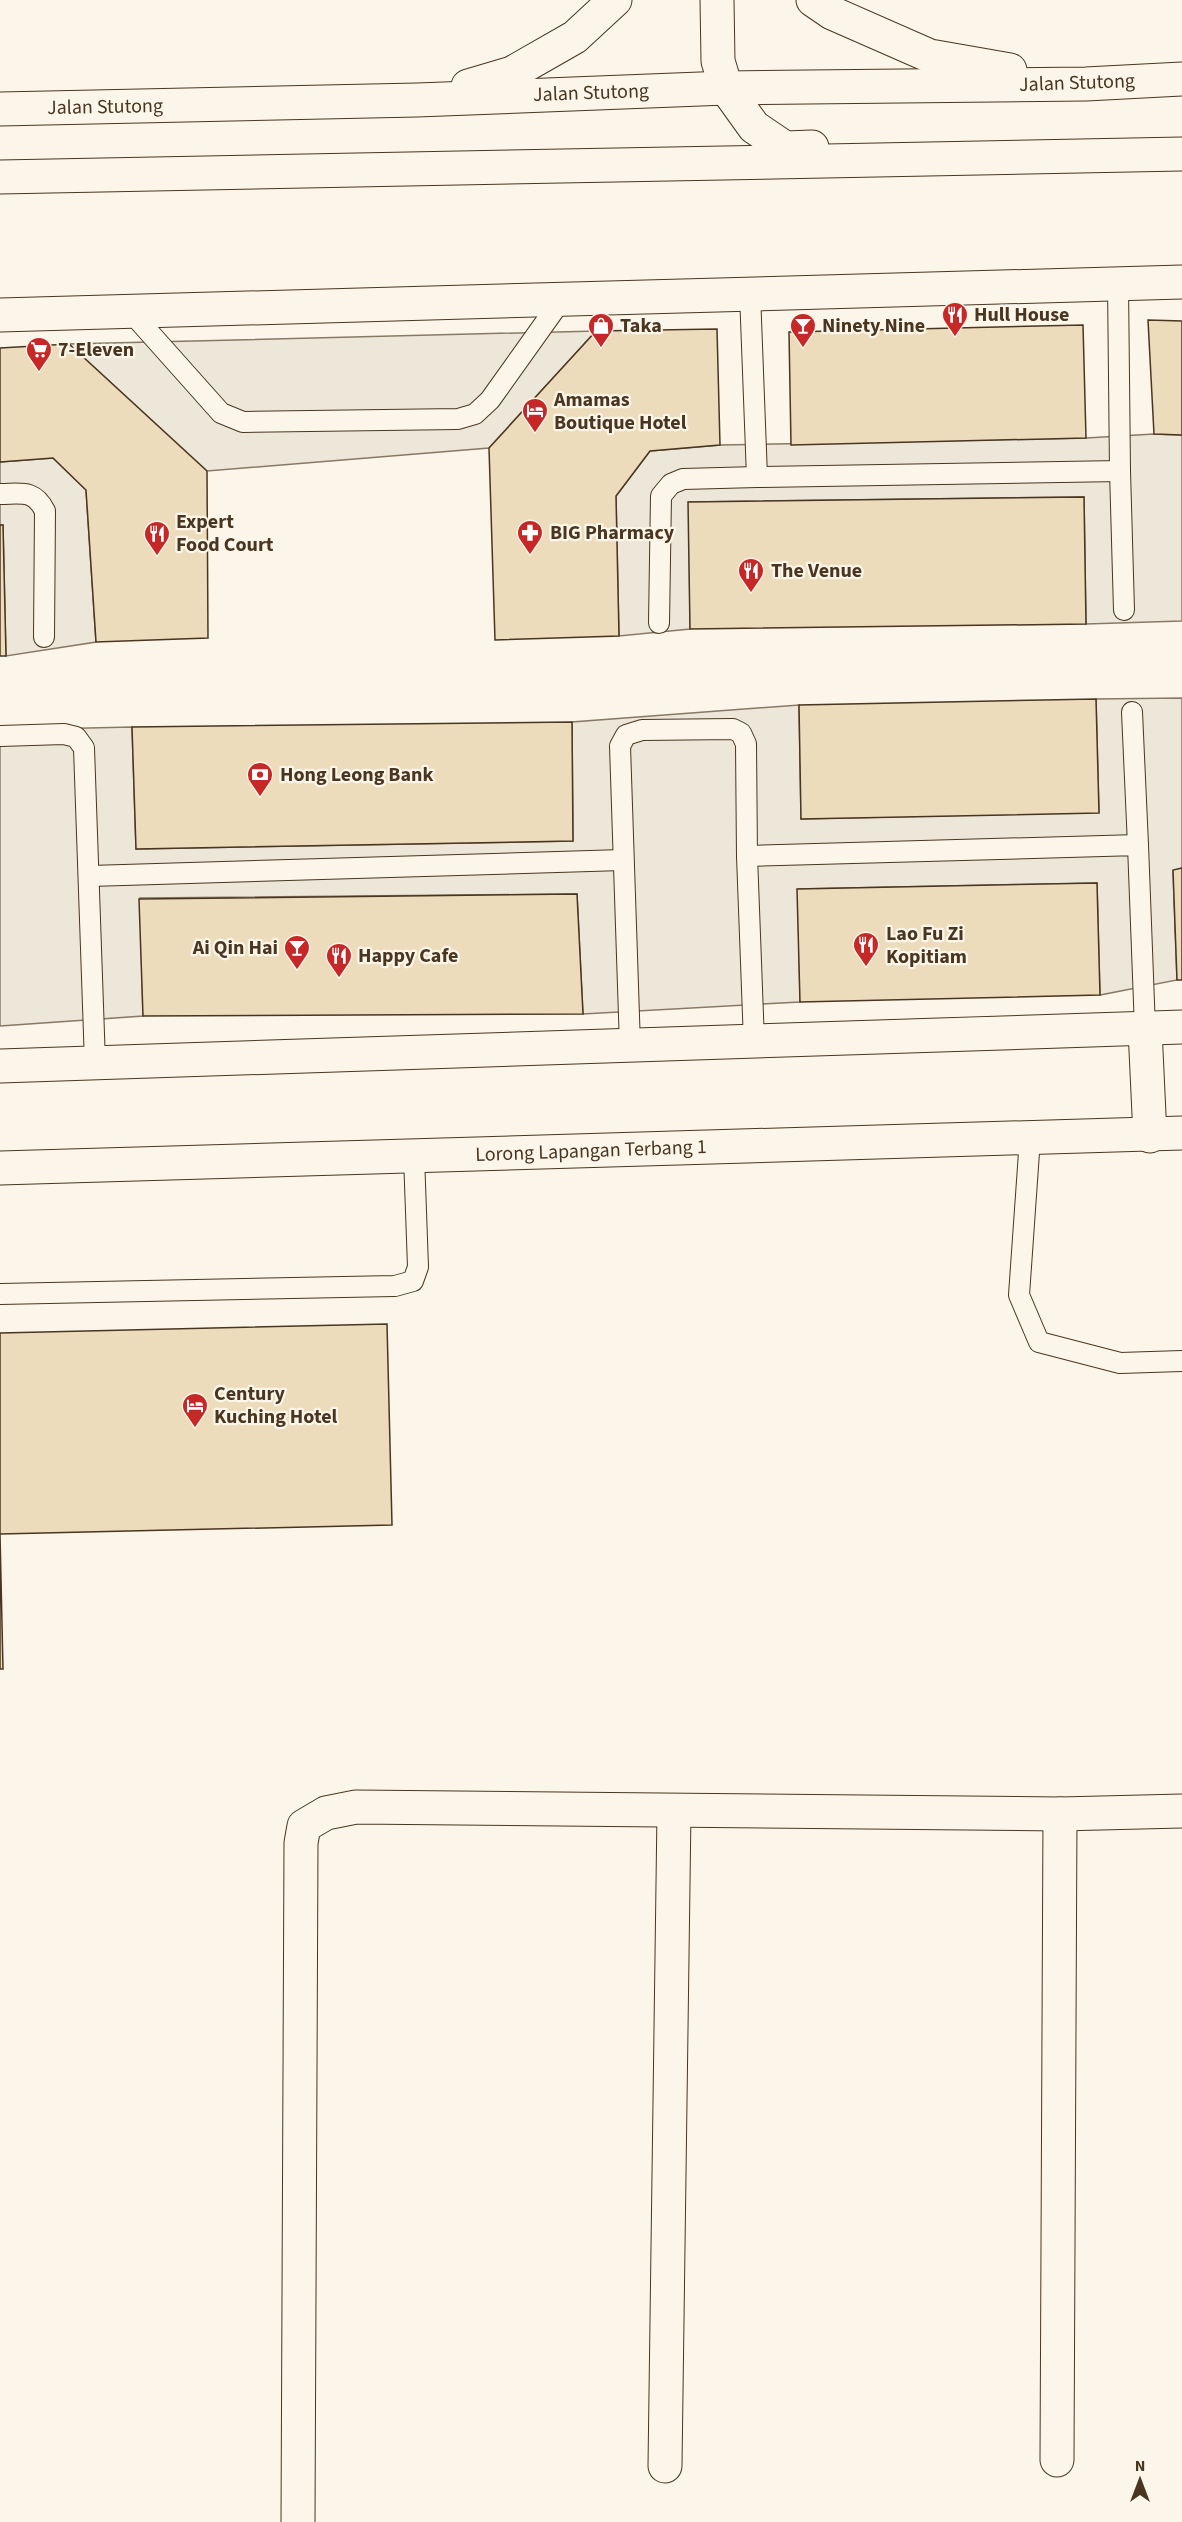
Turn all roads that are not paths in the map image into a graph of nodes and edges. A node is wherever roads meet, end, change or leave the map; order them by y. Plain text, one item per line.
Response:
1 (615, 0) edge
2 (717, 0) edge
3 (813, 0) edge
4 (1182, 80) edge
5 (1086, 84) junction
6 (726, 88) junction
7 (417, 100) junction
8 (0, 109) edge
9 (1182, 136) edge
10 (1182, 154) edge
11 (0, 177) edge
12 (1182, 282) edge
13 (1118, 284) junction
14 (750, 293) junction
15 (562, 299) junction
16 (131, 312) junction
17 (0, 315) edge
18 (1120, 471) junction
19 (757, 477) junction
20 (0, 494) edge
21 (1124, 610) dead end
22 (659, 623) dead end
23 (45, 637) dead end
24 (1132, 712) dead end
25 (0, 735) edge
26 (1138, 845) junction
27 (747, 856) junction
28 (623, 860) junction
29 (90, 876) junction
30 (1182, 1028) edge
31 (1145, 1029) junction
32 (754, 1042) junction
33 (630, 1046) junction
34 (95, 1063) junction
35 (0, 1066) edge
36 (1182, 1133) edge
37 (1150, 1136) junction
38 (1030, 1138) junction
39 (414, 1156) junction
40 (0, 1168) edge
41 (0, 1294) edge
42 (1182, 1361) edge
43 (674, 1811) junction
44 (1182, 1811) edge
45 (1060, 1814) junction
46 (1057, 2460) dead end
47 (665, 2466) dead end
48 (298, 2522) edge

1 - 7 street
2 - 6 street
3 - 5 street
4 - 5 street, Jalan Stutong
5 - 6 street, Jalan Stutong
6 - 7 street, Jalan Stutong
6 - 9 street
7 - 8 street, Jalan Stutong
10 - 11 street
12 - 13 street
13 - 14 street
13 - 18 lane
14 - 15 street
14 - 19 lane
15 - 16 street
15 - 16 lane
16 - 17 street
18 - 19 lane
18 - 21 lane
19 - 22 lane
20 - 23 lane
24 - 26 lane
25 - 29 lane
26 - 27 lane
26 - 31 lane
27 - 28 lane
27 - 32 lane
28 - 29 lane
28 - 33 lane
29 - 34 lane
30 - 31 street
31 - 32 street
31 - 37 street
32 - 33 street
33 - 34 street
34 - 35 street
36 - 37 street, Lorong Lapangan Terbang 1
37 - 38 street, Lorong Lapangan Terbang 1
38 - 39 street, Lorong Lapangan Terbang 1
38 - 42 lane
39 - 40 street, Lorong Lapangan Terbang 1
39 - 41 lane
43 - 45 street
43 - 47 street
43 - 48 street
44 - 45 street
45 - 46 street

